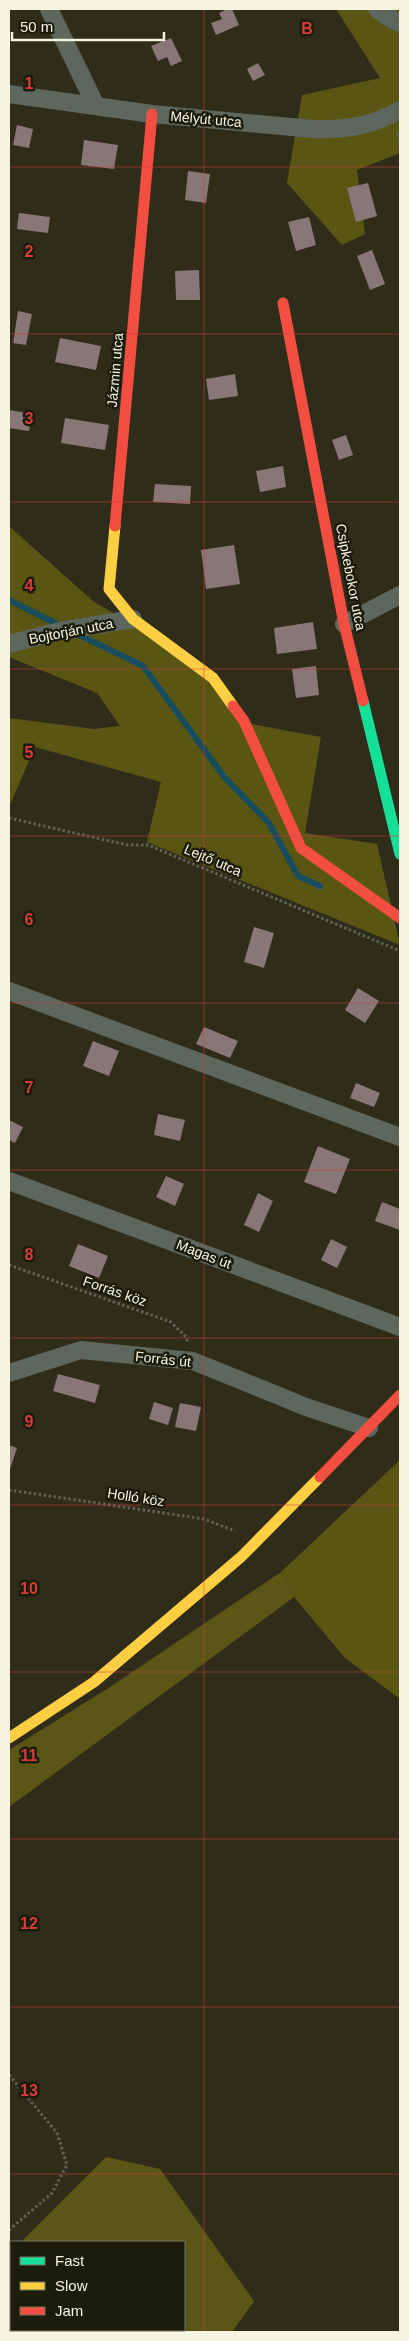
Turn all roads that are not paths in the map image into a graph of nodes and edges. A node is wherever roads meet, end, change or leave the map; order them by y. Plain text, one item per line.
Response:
1 (49, 9) edge
2 (377, 9) edge
3 (400, 23) edge
4 (9, 94) edge
5 (96, 106) junction
6 (400, 110) edge
7 (152, 114) junction
8 (283, 303) dead end
9 (400, 595) edge
10 (133, 619) junction
11 (344, 624) junction
12 (9, 644) edge
13 (400, 854) edge
14 (400, 918) edge
15 (9, 991) edge
16 (400, 1136) edge
17 (9, 1180) edge
18 (400, 1328) edge
19 (9, 1373) edge
20 (400, 1395) edge
21 (369, 1428) junction
22 (9, 1738) edge

1 - 5 street
2 - 3 street
4 - 5 street, Mélyút utca
5 - 7 street, Mélyút utca
6 - 7 street, Mélyút utca
7 - 10 street, Jázmin utca
8 - 11 street, Csipkebokor utca
9 - 11 street
10 - 12 street, Bojtorján utca
10 - 14 street, Jázmin utca
11 - 13 street, Csipkebokor utca
15 - 16 street
17 - 18 street, Magas út
19 - 21 street, Forrás út
20 - 21 street
21 - 22 street

